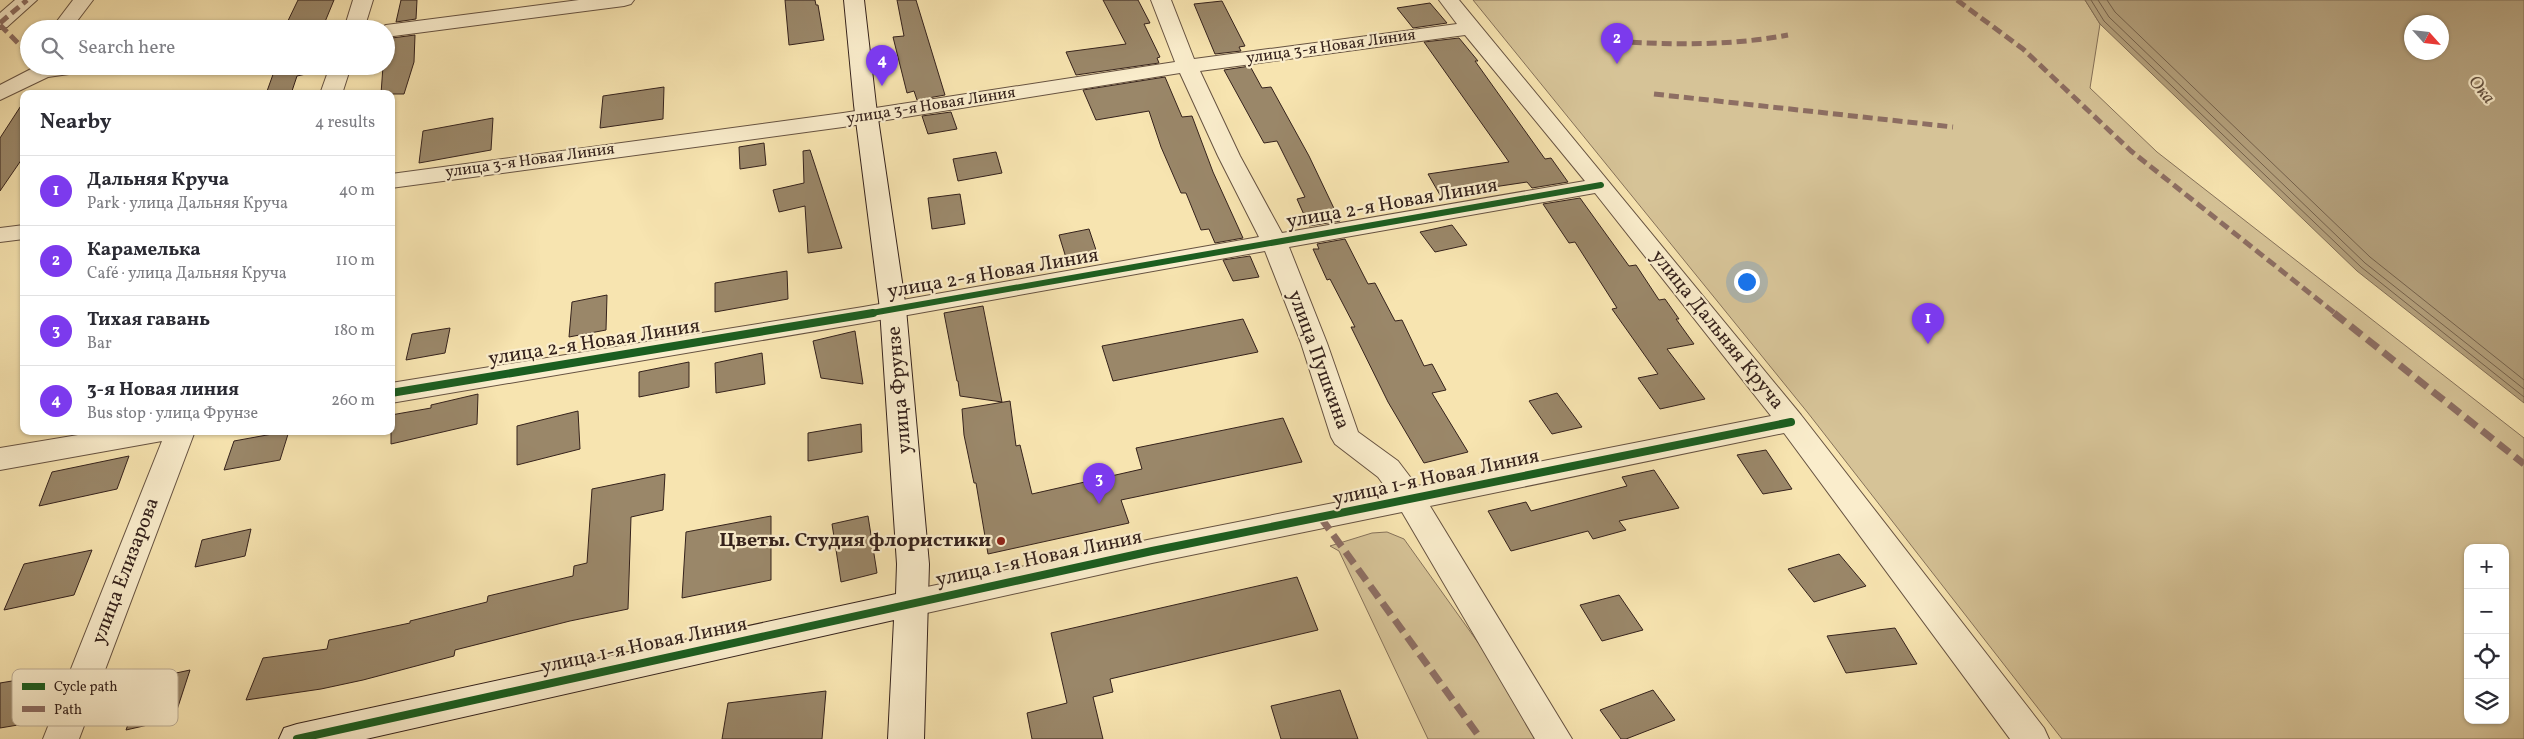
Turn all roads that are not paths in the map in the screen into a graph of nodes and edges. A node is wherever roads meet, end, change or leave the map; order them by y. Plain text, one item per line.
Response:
1 (27, 0) edge
2 (83, 0) edge
3 (363, 0) edge
4 (624, 0) edge
5 (854, 0) edge
6 (1161, 0) edge
7 (1450, 0) edge
8 (68, 20) edge
9 (357, 20) edge
10 (0, 23) edge
11 (1470, 28) junction
12 (395, 30) edge
13 (1187, 66) junction
14 (31, 75) edge
15 (338, 75) edge
16 (332, 90) edge
17 (0, 94) edge
18 (867, 116) junction
19 (395, 181) edge
20 (1601, 185) junction
21 (20, 232) edge
22 (0, 235) edge
23 (1274, 241) junction
24 (893, 309) junction
25 (395, 392) edge
26 (1791, 422) junction
27 (141, 435) edge
28 (179, 435) edge
29 (0, 459) edge
30 (1410, 499) junction
31 (913, 603) junction
32 (88, 669) edge
33 (66, 726) edge
34 (61, 739) edge
35 (297, 739) edge
36 (906, 739) edge
37 (1554, 739) edge
38 (2031, 739) edge

1 - 10 street
2 - 8 street
3 - 9 street
4 - 12 street
5 - 18 street, улица Фрунзе
6 - 13 street, улица Пушкина
7 - 11 street, улица Дальняя Круча
11 - 13 street, улица 3-я Новая Линия
11 - 20 street, улица Дальняя Круча
13 - 18 street, улица 3-я Новая Линия
13 - 23 street, улица Пушкина
14 - 17 street
15 - 16 street
18 - 19 street, улица 3-я Новая Линия
18 - 24 street, улица Фрунзе
20 - 23 street, улица 2-я Новая Линия
20 - 26 street, улица Дальняя Круча
21 - 22 street
23 - 24 street, улица 2-я Новая Линия
23 - 30 street, улица Пушкина
24 - 25 street, улица 2-я Новая Линия
24 - 31 street, улица Фрунзе
26 - 30 street, улица 1-я Новая Линия
26 - 38 street, улица Дальняя Круча
27 - 29 street
28 - 32 street, улица Елизарова
30 - 31 street, улица 1-я Новая Линия
30 - 37 street, улица Пушкина
31 - 35 street, улица 1-я Новая Линия
31 - 36 street, улица Фрунзе
33 - 34 street, улица Елизарова

